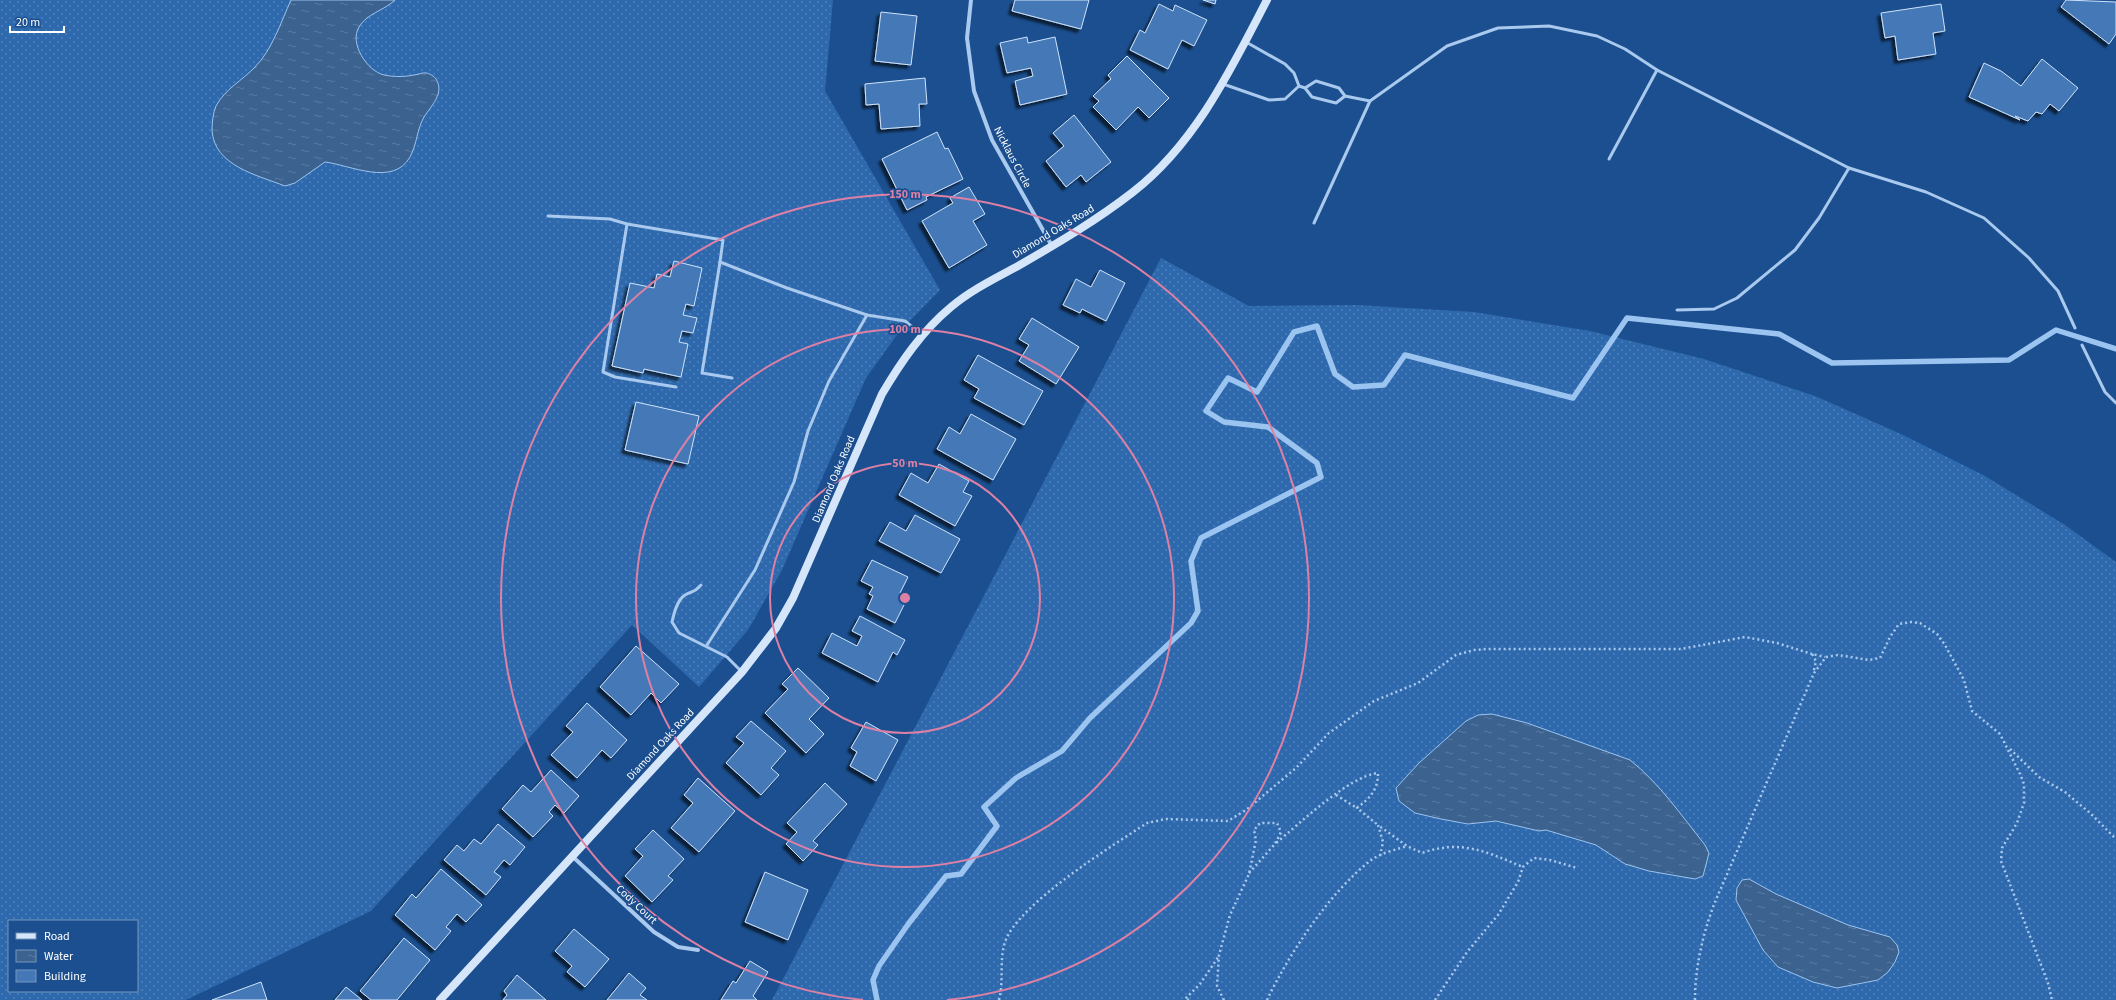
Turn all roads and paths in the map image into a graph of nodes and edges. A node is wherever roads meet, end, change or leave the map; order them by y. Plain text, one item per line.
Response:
1 (971, 0) edge
2 (1267, 0) edge
3 (1245, 42) junction
4 (1657, 70) junction
5 (1223, 84) junction
6 (1299, 86) junction
7 (1305, 88) junction
8 (1345, 96) junction
9 (1370, 101) junction
10 (1609, 159) dead end
11 (1849, 168) junction
12 (548, 216) dead end
13 (1314, 223) dead end
14 (627, 224) junction
15 (1052, 246) junction
16 (720, 262) junction
17 (1677, 310) dead end
18 (867, 314) junction
19 (2075, 328) dead end
20 (922, 335) junction
21 (2082, 345) dead end
22 (732, 378) dead end
23 (676, 387) dead end
24 (2116, 403) edge
25 (700, 585) dead end
26 (706, 645) junction
27 (1812, 654) junction
28 (1826, 657) junction
29 (742, 672) junction
30 (1814, 673) junction
31 (2008, 748) junction
32 (1336, 795) junction
33 (1357, 808) junction
34 (1378, 825) junction
35 (2116, 839) edge
36 (1275, 844) junction
37 (1407, 846) junction
38 (572, 856) junction
39 (1380, 856) junction
40 (1523, 867) junction
41 (1577, 868) dead end
42 (1249, 874) junction
43 (698, 950) dead end
44 (1219, 956) junction
45 (440, 1000) edge
46 (999, 1000) edge
47 (1189, 1000) edge
48 (1224, 1000) edge
49 (1267, 1000) edge
50 (1435, 1000) edge
51 (1694, 1000) edge
52 (2052, 1000) edge

1 - 15 street, Nicklaus Circle
2 - 3 street, Diamond Oaks Road
3 - 5 street, Diamond Oaks Road
3 - 6 lane
4 - 9 lane
4 - 10 lane
4 - 11 lane
5 - 6 lane
5 - 15 street, Diamond Oaks Road
6 - 7 lane
7 - 8 lane
7 - 8 lane
8 - 9 lane
9 - 13 lane
11 - 17 lane
11 - 19 lane
12 - 14 lane
14 - 16 lane
14 - 23 lane
15 - 20 street, Diamond Oaks Road
16 - 18 lane
16 - 22 lane
18 - 20 lane
18 - 26 lane
20 - 29 street, Diamond Oaks Road
21 - 24 lane
25 - 26 lane
26 - 29 lane
27 - 28 path
27 - 30 path
27 - 46 path
28 - 30 path
28 - 31 path
29 - 38 street, Diamond Oaks Road
30 - 51 path
31 - 35 path
31 - 52 path
32 - 33 path
32 - 33 path
32 - 36 path
33 - 34 path
34 - 37 path
34 - 39 path
36 - 42 path
36 - 42 path
37 - 39 path
37 - 40 path
38 - 43 street, Cody Court
38 - 45 street, Diamond Oaks Road
39 - 49 path
40 - 41 path
40 - 50 path
42 - 44 path
44 - 47 path
44 - 48 path

